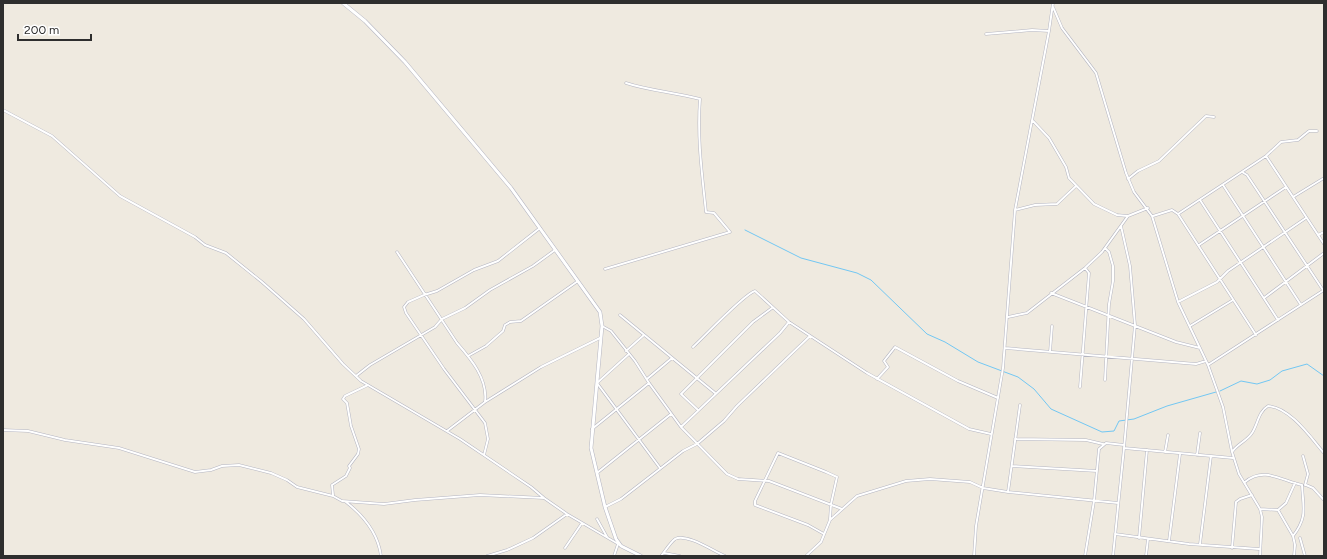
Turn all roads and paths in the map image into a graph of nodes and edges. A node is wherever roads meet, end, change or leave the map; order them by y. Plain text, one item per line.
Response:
1 (343, 3) edge
2 (1053, 3) edge
3 (1053, 7) junction
4 (1049, 31) junction
5 (986, 34) dead end
6 (626, 83) dead end
7 (3, 110) edge
8 (1214, 117) dead end
9 (1033, 121) junction
10 (1317, 131) dead end
11 (1266, 156) junction
12 (1242, 172) junction
13 (1324, 178) edge
14 (1128, 179) junction
15 (1223, 185) junction
16 (1077, 186) junction
17 (1286, 187) junction
18 (1293, 197) junction
19 (1200, 200) junction
20 (1265, 202) junction
21 (1148, 208) junction
22 (1016, 210) junction
23 (1178, 214) junction
24 (1128, 216) junction
25 (1152, 216) junction
26 (1243, 216) junction
27 (1306, 218) junction
28 (1122, 226) junction
29 (540, 228) junction
30 (1221, 230) junction
31 (1324, 232) edge
32 (1285, 233) junction
33 (1318, 235) junction
34 (1324, 244) edge
35 (1199, 245) junction
36 (1105, 248) junction
37 (1263, 248) junction
38 (556, 250) junction
39 (397, 252) dead end
40 (1324, 253) edge
41 (1241, 262) junction
42 (1307, 265) junction
43 (1085, 268) junction
44 (605, 269) dead end
45 (1220, 279) junction
46 (578, 281) junction
47 (1285, 281) junction
48 (1324, 290) edge
49 (1051, 293) junction
50 (425, 294) junction
51 (1264, 298) junction
52 (1234, 299) junction
53 (1178, 302) junction
54 (1301, 305) junction
55 (1086, 307) junction
56 (772, 308) junction
57 (620, 315) dead end
58 (1110, 316) junction
59 (1008, 317) junction
60 (442, 319) junction
61 (1278, 320) junction
62 (789, 322) junction
63 (1135, 325) junction
64 (602, 326) junction
65 (1052, 326) dead end
66 (1190, 326) junction
67 (421, 335) junction
68 (1256, 335) junction
69 (644, 336) junction
70 (810, 336) junction
71 (600, 338) junction
72 (693, 348) dead end
73 (1005, 348) junction
74 (1200, 348) junction
75 (626, 351) junction
76 (1050, 352) junction
77 (629, 354) junction
78 (1082, 354) junction
79 (468, 356) junction
80 (1107, 357) junction
81 (672, 358) junction
82 (1132, 359) junction
83 (1206, 361) junction
84 (1208, 365) junction
85 (356, 376) junction
86 (698, 377) junction
87 (647, 379) junction
88 (877, 379) junction
89 (1105, 380) dead end
90 (596, 383) junction
91 (649, 383) junction
92 (368, 385) junction
93 (1080, 387) dead end
94 (715, 393) junction
95 (998, 398) junction
96 (485, 402) junction
97 (1020, 405) dead end
98 (474, 410) junction
99 (617, 410) junction
100 (698, 410) junction
101 (671, 413) junction
102 (681, 427) junction
103 (592, 429) junction
104 (3, 430) edge
105 (447, 431) junction
106 (1200, 433) dead end
107 (991, 434) junction
108 (1168, 435) dead end
109 (639, 439) junction
110 (1015, 439) junction
111 (697, 444) junction
112 (1103, 444) junction
113 (1124, 447) junction
114 (1148, 450) junction
115 (1165, 452) junction
116 (1232, 452) junction
117 (1324, 453) edge
118 (1180, 454) junction
119 (484, 455) junction
120 (1197, 455) junction
121 (1211, 456) junction
122 (1303, 456) dead end
123 (1233, 458) junction
124 (1012, 466) junction
125 (660, 468) junction
126 (1097, 471) junction
127 (597, 473) junction
128 (764, 481) junction
129 (1244, 482) junction
130 (1295, 483) junction
131 (1304, 485) junction
132 (983, 488) junction
133 (1008, 492) junction
134 (1252, 495) junction
135 (333, 496) junction
136 (544, 498) junction
137 (1324, 500) edge
138 (1094, 501) junction
139 (346, 502) junction
140 (1118, 503) junction
141 (831, 504) junction
142 (606, 507) junction
143 (842, 509) junction
144 (1260, 509) junction
145 (1278, 510) junction
146 (567, 514) junction
147 (597, 520) dead end
148 (830, 520) junction
149 (582, 522) junction
150 (825, 534) junction
151 (1115, 534) junction
152 (1293, 536) junction
153 (608, 538) junction
154 (1139, 538) junction
155 (1300, 538) dead end
156 (1149, 539) junction
157 (1169, 541) junction
158 (1200, 544) junction
159 (620, 545) junction
160 (564, 548) dead end
161 (1232, 548) junction
162 (1259, 549) junction
163 (664, 553) junction
164 (381, 556) edge
165 (487, 556) edge
166 (614, 556) edge
167 (641, 556) edge
168 (661, 556) edge
169 (680, 556) edge
170 (725, 556) edge
171 (806, 556) edge
172 (974, 556) edge
173 (1085, 556) edge
174 (1113, 556) edge
175 (1146, 556) edge
176 (1260, 556) edge
177 (1294, 556) edge
178 (1305, 556) edge

1 - 29 street
2 - 3 street
3 - 4 street
3 - 14 street
4 - 5 street
4 - 9 street
6 - 44 street
7 - 85 street
8 - 14 street
9 - 16 street
9 - 22 street
10 - 11 street
11 - 12 street
11 - 17 street
12 - 15 street
12 - 20 street
13 - 18 street
14 - 21 street
15 - 19 street
15 - 26 street
16 - 22 street
16 - 24 street
17 - 18 street
17 - 20 street
18 - 27 street
19 - 23 street
19 - 30 street
20 - 26 street
20 - 32 street
21 - 24 street
21 - 25 street
22 - 59 street
23 - 25 street
23 - 35 street
24 - 28 street
25 - 53 street
26 - 30 street
26 - 37 street
27 - 32 street
27 - 33 street
28 - 36 street
28 - 63 street
29 - 38 street
29 - 50 street
30 - 35 street
30 - 41 street
31 - 33 street
32 - 37 street
32 - 42 street
33 - 34 street
35 - 45 street
36 - 43 street
36 - 58 street
37 - 41 street
37 - 47 street
38 - 46 street
38 - 60 street
39 - 50 street
40 - 42 street
41 - 45 street
41 - 51 street
42 - 47 street
42 - 48 street
43 - 49 street
43 - 55 street
45 - 52 street
45 - 53 street
46 - 64 street
46 - 79 street
47 - 51 street
47 - 54 street
48 - 54 street
49 - 55 street
49 - 59 street
50 - 60 street
50 - 67 street
51 - 61 street
52 - 66 street
52 - 68 street
53 - 66 street
54 - 61 street
55 - 58 street
55 - 78 street
56 - 62 street
56 - 72 street
56 - 86 street
57 - 69 street
58 - 63 street
58 - 80 street
59 - 73 street
60 - 67 street
60 - 79 street
61 - 68 street
62 - 70 street
62 - 94 street
63 - 74 street
63 - 82 street
64 - 71 street
64 - 75 street
65 - 76 street
66 - 74 street
67 - 85 street
67 - 98 street
68 - 84 street
69 - 75 street
69 - 81 street
70 - 88 street
70 - 111 street
71 - 90 street
71 - 96 street
73 - 76 street
73 - 95 street
74 - 83 street
75 - 77 street
76 - 78 street
77 - 87 street
77 - 90 street
78 - 80 street
78 - 93 street
79 - 96 street
80 - 82 street
80 - 89 street
81 - 86 street
81 - 87 street
82 - 83 street
82 - 113 street
83 - 84 street
84 - 116 street
85 - 92 street
86 - 94 street
86 - 100 street
87 - 91 street
88 - 95 street
88 - 107 street
90 - 99 street
90 - 103 street
91 - 99 street
91 - 101 street
92 - 105 street
92 - 135 street
94 - 100 street
95 - 107 street
96 - 98 street
97 - 110 street
98 - 105 street
98 - 119 street
99 - 103 street
99 - 109 street
100 - 102 street
101 - 102 street
101 - 109 street
102 - 111 street
103 - 127 street
104 - 135 street
105 - 119 street
106 - 120 street
107 - 132 street
108 - 115 street
109 - 125 street
109 - 127 street
110 - 112 street
110 - 124 street
111 - 125 street
111 - 128 street
112 - 113 street
112 - 126 street
113 - 114 street
113 - 140 street
114 - 115 street
114 - 154 street
115 - 118 street
116 - 117 street
116 - 123 street
118 - 120 street
118 - 157 street
119 - 136 street
120 - 121 street
121 - 123 street
121 - 158 street
122 - 131 street
123 - 129 street
124 - 126 street
124 - 133 street
125 - 142 street
126 - 138 street
127 - 142 street
128 - 141 street
128 - 141 street
128 - 150 street
129 - 130 street
129 - 134 street
130 - 131 street
130 - 145 street
131 - 137 street
131 - 152 street
132 - 133 street
132 - 143 street
132 - 172 street
133 - 138 street
134 - 144 street
134 - 161 street
135 - 139 street
136 - 139 street
136 - 146 street
138 - 140 street
138 - 173 street
139 - 164 street
140 - 151 street
141 - 143 street
141 - 148 street
142 - 159 street
143 - 148 street
144 - 145 street
144 - 162 street
145 - 152 street
146 - 149 street
146 - 165 street
147 - 153 street
148 - 150 street
149 - 153 street
149 - 160 street
150 - 171 street
151 - 154 street
151 - 174 street
152 - 177 street
153 - 159 street
154 - 156 street
155 - 178 street
156 - 157 street
156 - 175 street
157 - 158 street
158 - 161 street
159 - 166 street
159 - 167 street
161 - 162 street
162 - 176 street
163 - 168 street
163 - 169 street
163 - 170 street

